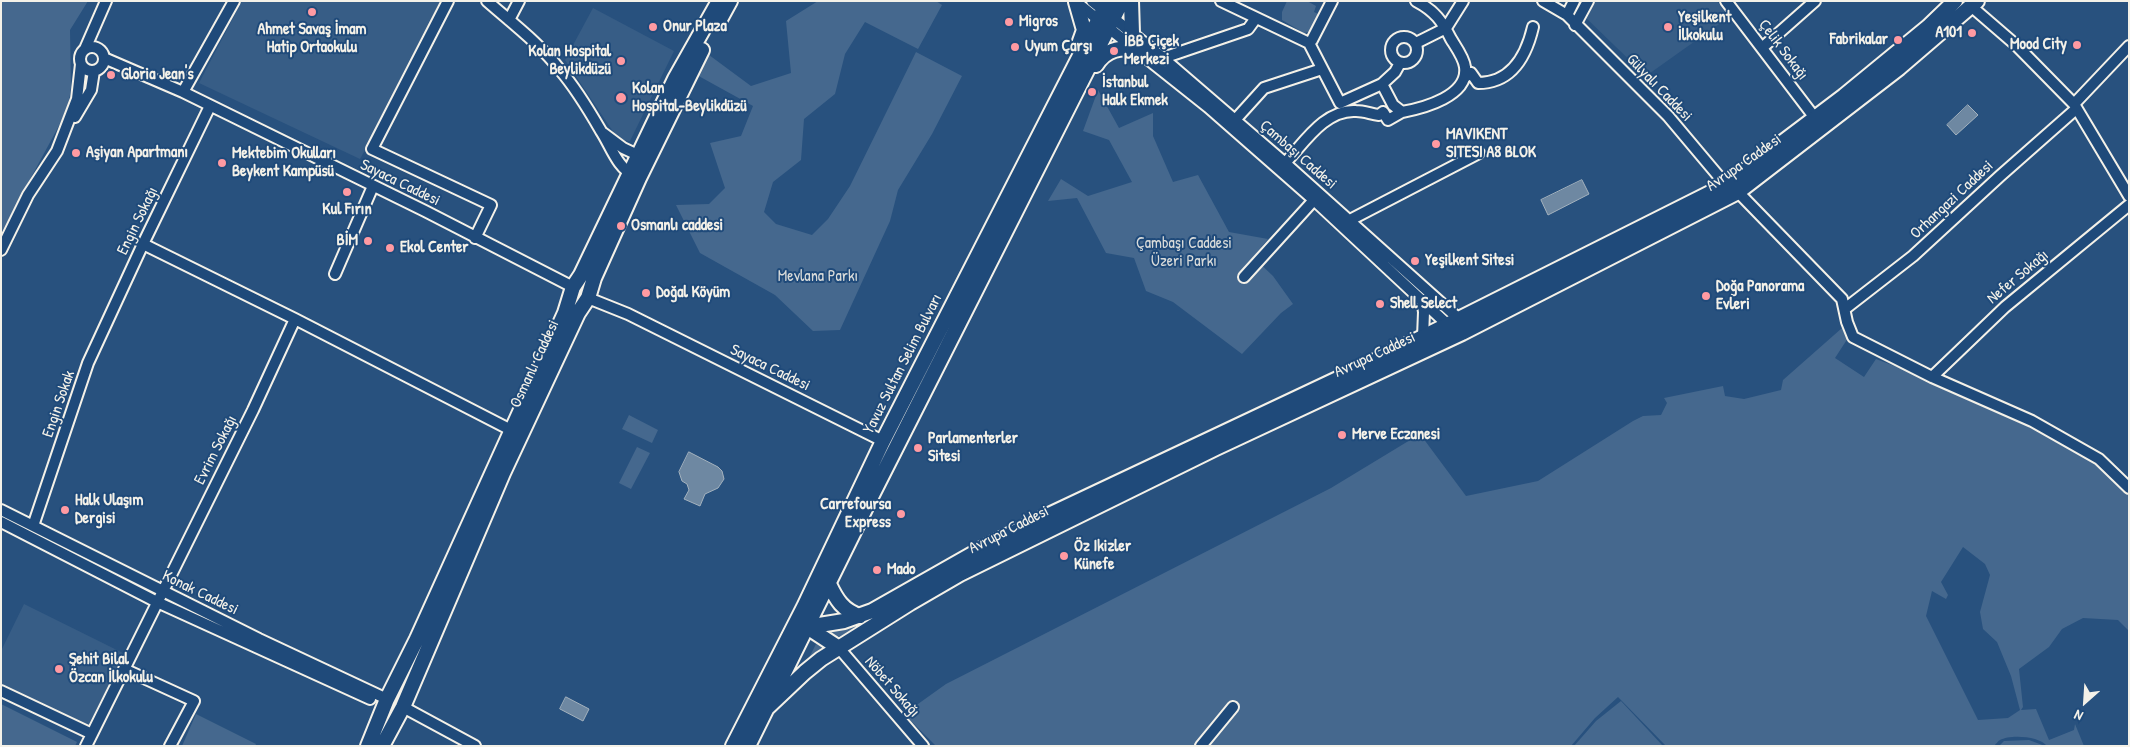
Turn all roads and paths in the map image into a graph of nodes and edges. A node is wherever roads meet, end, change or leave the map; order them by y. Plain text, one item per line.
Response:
1 (106, 1) edge
2 (234, 1) edge
3 (448, 1) edge
4 (487, 1) edge
5 (519, 1) edge
6 (719, 1) edge
7 (730, 1) edge
8 (1092, 1) edge
9 (1122, 1) edge
10 (1131, 1) edge
11 (1221, 1) edge
12 (1332, 1) edge
13 (1416, 1) edge
14 (1463, 1) edge
15 (1543, 1) edge
16 (1564, 1) edge
17 (1574, 1) edge
18 (1588, 1) edge
19 (1726, 1) edge
20 (1815, 1) edge
21 (1954, 1) edge
22 (1075, 2) edge
23 (1232, 3) edge
24 (1974, 4) edge
25 (1566, 15) junction
26 (1106, 16) edge
27 (1256, 18) junction
28 (509, 20) junction
29 (1575, 25) junction
30 (1533, 27) dead end
31 (1446, 28) junction
32 (1132, 33) junction
33 (1309, 43) junction
34 (1416, 44) junction
35 (2129, 46) edge
36 (1763, 47) junction
37 (85, 49) junction
38 (1138, 50) junction
39 (104, 58) junction
40 (1163, 58) junction
41 (1400, 63) junction
42 (81, 64) junction
43 (1322, 68) junction
44 (94, 71) junction
45 (1079, 72) junction
46 (1465, 77) junction
47 (1382, 84) junction
48 (183, 92) junction
49 (210, 106) junction
50 (2075, 106) junction
51 (1402, 112) junction
52 (1816, 118) junction
53 (1235, 120) junction
54 (66, 130) junction
55 (602, 132) junction
56 (1479, 153) dead end
57 (643, 157) junction
58 (1285, 163) junction
59 (634, 176) junction
60 (1726, 185) junction
61 (373, 186) junction
62 (2128, 190) edge
63 (1738, 192) junction
64 (1314, 200) junction
65 (2129, 205) edge
66 (1350, 220) junction
67 (476, 238) junction
68 (143, 244) junction
69 (1, 250) edge
70 (335, 274) dead end
71 (1244, 277) dead end
72 (573, 288) junction
73 (119, 295) joint
74 (588, 297) junction
75 (1422, 300) junction
76 (1846, 308) junction
77 (295, 319) junction
78 (1453, 322) junction
79 (1462, 333) junction
80 (1423, 337) junction
81 (1932, 377) junction
82 (511, 430) junction
83 (886, 436) junction
84 (900, 443) junction
85 (2129, 488) edge
86 (1, 510) edge
87 (1, 522) edge
88 (33, 526) junction
89 (829, 584) junction
90 (163, 590) junction
91 (157, 602) junction
92 (860, 616) junction
93 (802, 624) junction
94 (839, 648) junction
95 (124, 669) junction
96 (1, 690) edge
97 (386, 703) junction
98 (403, 707) junction
99 (1233, 707) dead end
100 (767, 708) junction
101 (92, 734) junction
102 (86, 746) edge
103 (170, 746) edge
104 (368, 746) edge
105 (382, 746) edge
106 (475, 746) edge
107 (734, 746) edge
108 (748, 746) edge
109 (923, 746) edge
110 (1201, 746) edge

1 - 37 street
2 - 48 street
3 - 67 street
4 - 28 street
5 - 28 street
6 - 57 main road, Osmanlı Caddesi
7 - 57 main road, Osmanlı Caddesi
8 - 26 street
9 - 26 main road, Yavuz Sultan Selim Bulvarı
10 - 32 main road
11 - 23 street
12 - 33 street
13 - 31 street
14 - 31 street
15 - 25 street, Gülyalı Caddesi
16 - 25 street
17 - 25 street
18 - 29 street
19 - 36 street, Çelik Sokağı
20 - 36 street
21 - 52 main road, Avrupa Caddesi
22 - 26 street
22 - 45 main road
23 - 27 street
24 - 50 street
24 - 63 main road, Avrupa Caddesi
25 - 29 street, Gülyalı Caddesi
26 - 32 street, Çambaşı Caddesi
26 - 38 street, Çambaşı Caddesi
26 - 45 main road, Yavuz Sultan Selim Bulvarı
27 - 33 street
27 - 40 street
28 - 55 street
29 - 60 street, Gülyalı Caddesi
30 - 46 street
31 - 34 street
31 - 46 street
32 - 40 street, Çambaşı Caddesi
33 - 43 street
34 - 41 street
34 - 41 street
35 - 50 street, Orhangazi Caddesi
36 - 52 street, Çelik Sokağı
37 - 39 street
37 - 42 street
38 - 45 main road
38 - 64 street, Çambaşı Caddesi
39 - 44 street
39 - 48 street, Sayaca Caddesi
40 - 53 street, Çambaşı Caddesi
41 - 47 street
42 - 44 street
42 - 54 street
43 - 47 street
43 - 53 street
44 - 54 street
45 - 83 main road, Yavuz Sultan Selim Bulvarı
45 - 84 main road, Yavuz Sultan Selim Bulvarı
46 - 51 street
47 - 51 street
48 - 49 street, Sayaca Caddesi
49 - 61 street, Sayaca Caddesi
49 - 68 street, Engin Sokağı
50 - 62 street
50 - 76 street, Orhangazi Caddesi
51 - 58 street
52 - 60 main road, Avrupa Caddesi
53 - 58 street, Çambaşı Caddesi
54 - 69 street
55 - 57 street
55 - 59 street
56 - 66 street
57 - 59 main road, Osmanlı Caddesi
58 - 66 street, Çambaşı Caddesi
59 - 72 main road, Osmanlı Caddesi
59 - 74 main road, Osmanlı Caddesi
60 - 78 main road, Avrupa Caddesi
61 - 67 street, Sayaca Caddesi
61 - 70 street
63 - 76 street
63 - 79 main road, Avrupa Caddesi
64 - 71 street
64 - 75 street, Çambaşı Caddesi
65 - 81 street, Nefer Sokağı
66 - 78 street, Çambaşı Caddesi
67 - 72 street, Sayaca Caddesi
68 - 73 street, Engin Sokağı
68 - 77 street
72 - 74 main road
72 - 82 main road, Osmanlı Caddesi
73 - 88 street, Engin Sokak
74 - 83 street, Sayaca Caddesi
74 - 98 main road, Osmanlı Caddesi
75 - 78 street, Çambaşı Caddesi
75 - 80 street
76 - 81 street
77 - 82 street, Osmanlı Caddesi
77 - 90 street, Evrim Sokağı
78 - 79 main road
78 - 80 main road, Avrupa Caddesi
79 - 94 main road, Avrupa Caddesi
80 - 92 main road, Avrupa Caddesi
81 - 85 street
82 - 97 main road, Osmanlı Caddesi
83 - 84 main road
83 - 93 main road, Yavuz Sultan Selim Bulvarı
84 - 89 main road, Yavuz Sultan Selim Bulvarı
86 - 88 street, Konak Caddesi
87 - 91 street, Konak Caddesi
88 - 90 street, Konak Caddesi
89 - 92 main road
89 - 93 main road, Yavuz Sultan Selim Bulvarı
90 - 91 street, Evrim Sokağı
90 - 97 street, Konak Caddesi
91 - 95 street, Evrim Sokağı
91 - 97 street, Konak Caddesi
92 - 93 main road, Avrupa Caddesi
93 - 94 main road
93 - 100 main road, Yavuz Sultan Selim Bulvarı
93 - 107 main road, Yavuz Sultan Selim Bulvarı
94 - 100 main road, Avrupa Caddesi
94 - 109 street, Nöbet Sokağı
95 - 101 street, Evrim Sokağı
95 - 103 street
96 - 101 street
97 - 98 main road
97 - 104 main road, Osmanlı Caddesi
98 - 105 main road, Osmanlı Caddesi
98 - 106 street
99 - 110 street
100 - 108 main road, Yavuz Sultan Selim Bulvarı
101 - 102 street, Evrim Sokağı

